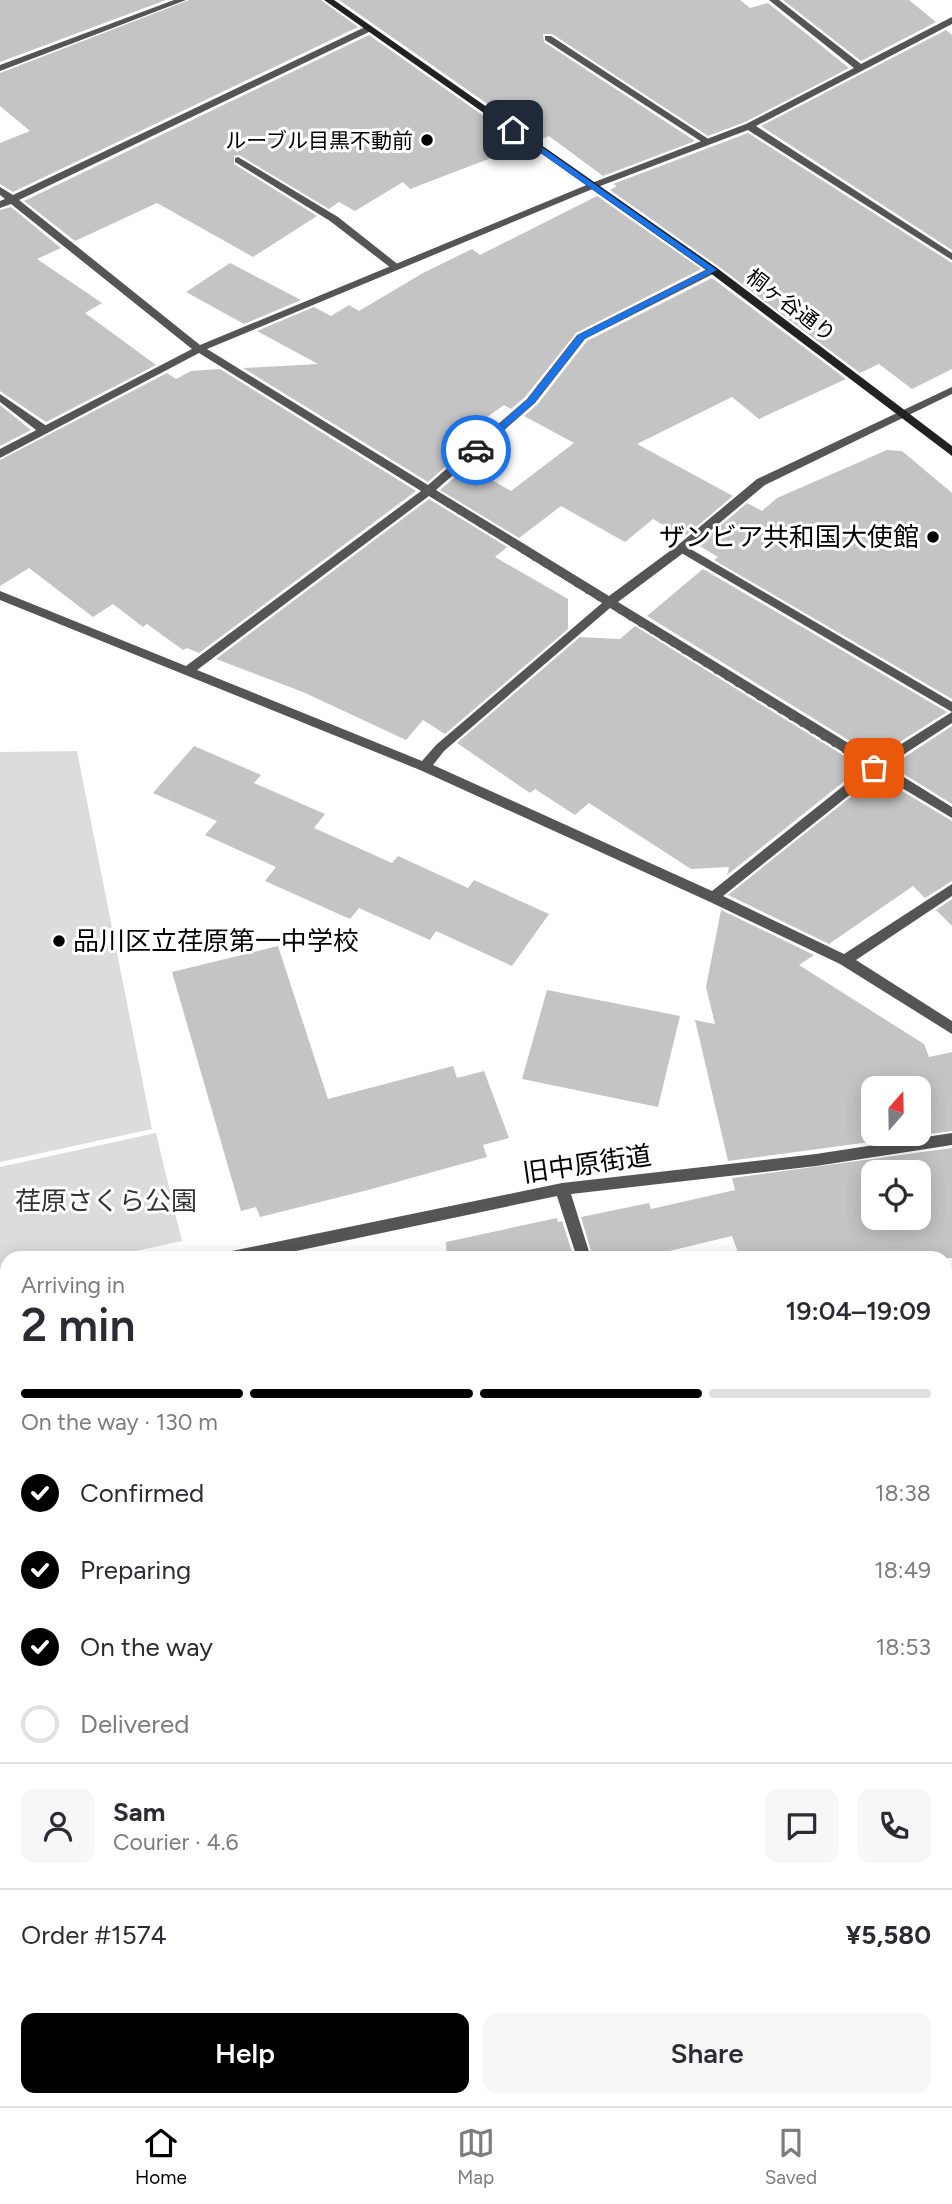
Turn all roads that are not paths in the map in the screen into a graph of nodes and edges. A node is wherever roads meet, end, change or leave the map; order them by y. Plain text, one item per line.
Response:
1 (182, 0) edge
2 (328, 0) edge
3 (773, 0) edge
4 (952, 19) edge
5 (368, 29) junction
6 (548, 38) dead end
7 (0, 68) edge
8 (861, 69) junction
9 (749, 126) junction
10 (708, 142) junction
11 (238, 160) dead end
12 (592, 186) junction
13 (0, 190) edge
14 (12, 200) junction
15 (0, 205) edge
16 (952, 257) edge
17 (395, 266) junction
18 (713, 270) junction
19 (200, 349) junction
20 (952, 390) edge
21 (0, 397) edge
22 (904, 415) junction
23 (44, 430) junction
24 (952, 452) edge
25 (0, 454) edge
26 (428, 491) junction
27 (682, 548) junction
28 (0, 596) edge
29 (610, 602) junction
30 (188, 671) junction
31 (952, 708) edge
32 (952, 717) edge
33 (424, 767) junction
34 (874, 768) junction
35 (952, 813) edge
36 (952, 889) edge
37 (713, 897) junction
38 (845, 960) junction
39 (952, 1028) edge
40 (952, 1139) edge
41 (562, 1189) junction
42 (265, 1251) edge
43 (582, 1251) edge

1 - 7 street
2 - 5 street, 桐ヶ谷通り
3 - 8 street
4 - 8 street
5 - 12 street, 桐ヶ谷通り
5 - 14 street
6 - 10 street
8 - 9 street
9 - 10 street
9 - 16 street
10 - 12 street
11 - 17 street
12 - 17 street
12 - 18 street, 桐ヶ谷通り
13 - 14 street
14 - 15 street
14 - 19 street
17 - 19 street
18 - 22 street, 桐ヶ谷通り
18 - 26 street
19 - 23 street
19 - 26 street
20 - 22 street
21 - 23 street
22 - 24 street, 桐ヶ谷通り
22 - 27 street
23 - 25 street
26 - 29 street
26 - 30 street
27 - 29 street
27 - 31 street
28 - 30 street
29 - 33 street
29 - 34 street
30 - 33 street
32 - 34 street
33 - 37 street
34 - 35 street
34 - 37 street
36 - 38 street
37 - 38 street
38 - 39 street
40 - 41 street, 旧中原街道
41 - 42 street, 旧中原街道
41 - 43 street

